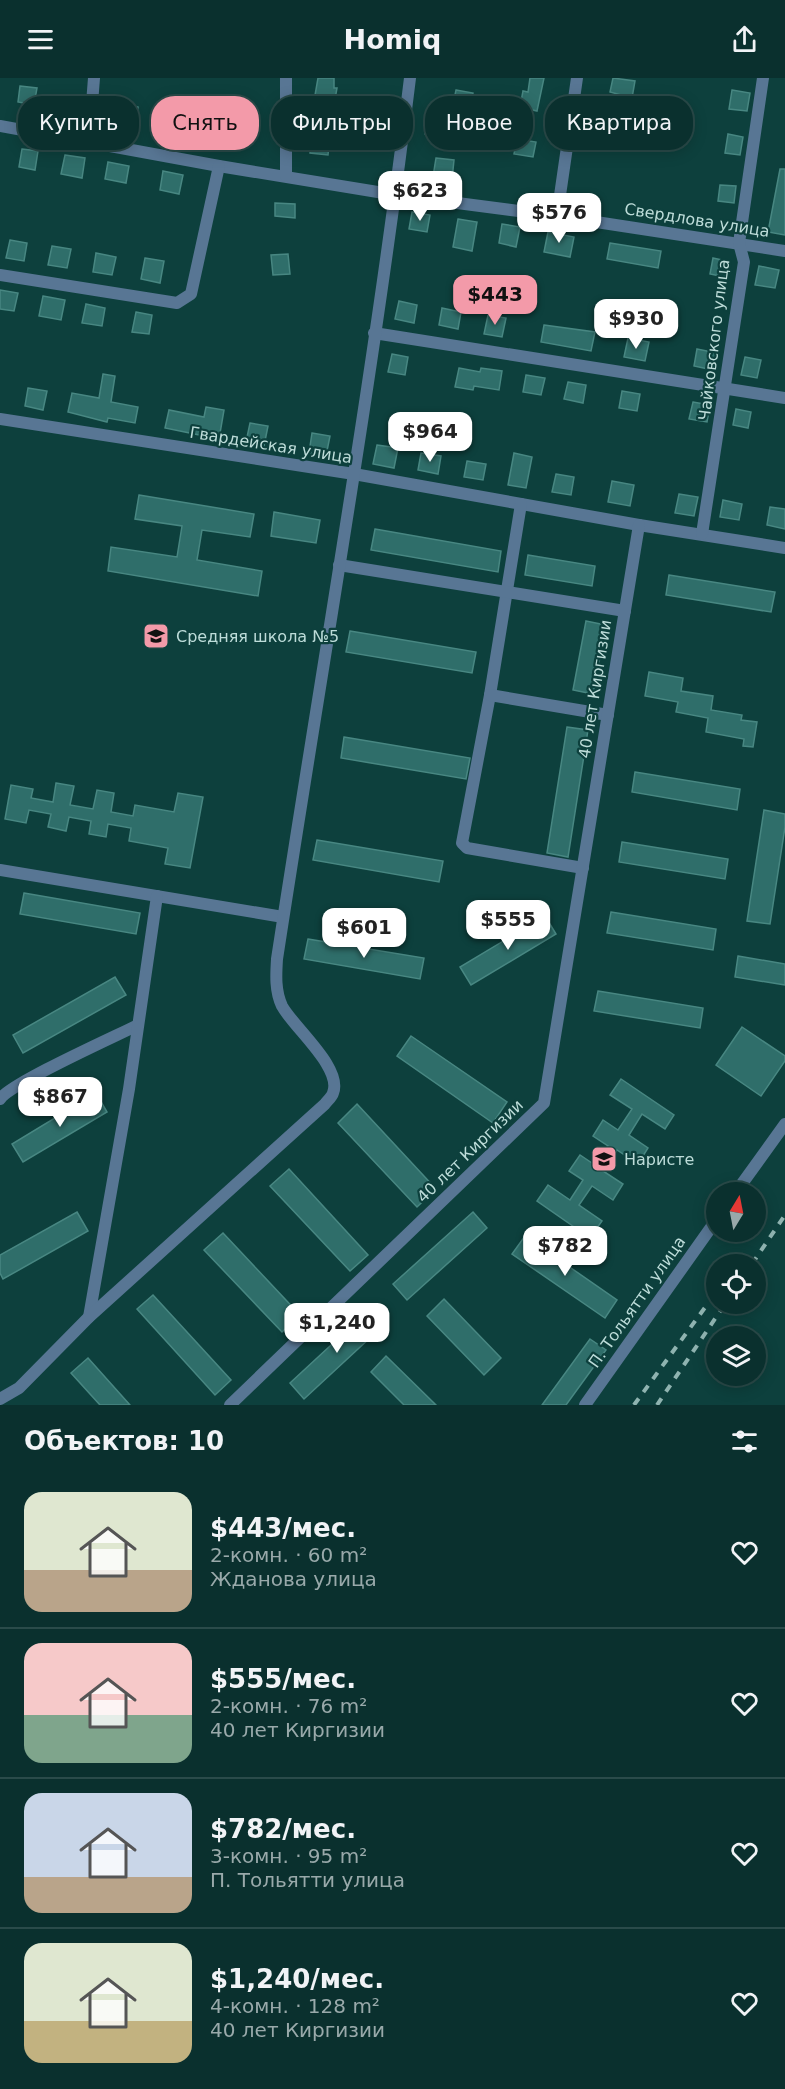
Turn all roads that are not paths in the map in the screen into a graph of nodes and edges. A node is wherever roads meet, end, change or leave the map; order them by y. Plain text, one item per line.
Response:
1 (94, 78) edge
2 (286, 78) edge
3 (410, 78) edge
4 (577, 78) edge
5 (763, 78) edge
6 (93, 96) edge
7 (0, 126) edge
8 (18, 129) edge
9 (136, 150) edge
10 (219, 166) junction
11 (286, 176) junction
12 (396, 195) junction
13 (557, 216) junction
14 (739, 243) junction
15 (785, 251) edge
16 (0, 275) edge
17 (374, 333) junction
18 (726, 388) junction
19 (785, 398) edge
20 (0, 419) edge
21 (354, 474) junction
22 (521, 504) junction
23 (639, 525) junction
24 (702, 534) junction
25 (785, 548) edge
26 (339, 565) junction
27 (507, 593) junction
28 (625, 611) junction
29 (490, 695) junction
30 (608, 715) junction
31 (583, 868) junction
32 (0, 870) edge
33 (157, 896) junction
34 (283, 917) junction
35 (138, 1026) junction
36 (0, 1099) edge
37 (785, 1124) edge
38 (743, 1182) edge
39 (706, 1234) edge
40 (88, 1317) junction
41 (0, 1400) edge
42 (230, 1405) edge
43 (585, 1405) edge

1 - 6 street
2 - 11 street
3 - 12 street
4 - 13 street
5 - 14 street, Чайковского улица
7 - 8 street, Свердлова улица
9 - 10 street, Свердлова улица
10 - 11 street, Свердлова улица
10 - 16 street
11 - 12 street, Свердлова улица
12 - 13 street, Свердлова улица
12 - 17 street
13 - 14 street, Свердлова улица
14 - 15 street, Свердлова улица
14 - 18 street, Чайковского улица
17 - 18 street
17 - 21 street
18 - 19 street
18 - 24 street, Чайковского улица
20 - 21 street, Гвардейская улица
21 - 22 street, Гвардейская улица
21 - 26 street
22 - 23 street, Гвардейская улица
22 - 27 street
23 - 24 street, Гвардейская улица
23 - 28 street, 40 лет Киргизии
24 - 25 street, Гвардейская улица
26 - 27 street
26 - 34 street
27 - 28 street
27 - 29 street
28 - 30 street, 40 лет Киргизии
29 - 30 street
29 - 31 street
30 - 31 street, 40 лет Киргизии
31 - 42 street, 40 лет Киргизии
32 - 33 street
33 - 34 street
33 - 35 street
34 - 40 street
35 - 36 street
35 - 40 street
37 - 38 street
39 - 43 street, П. Тольятти улица
40 - 41 street

